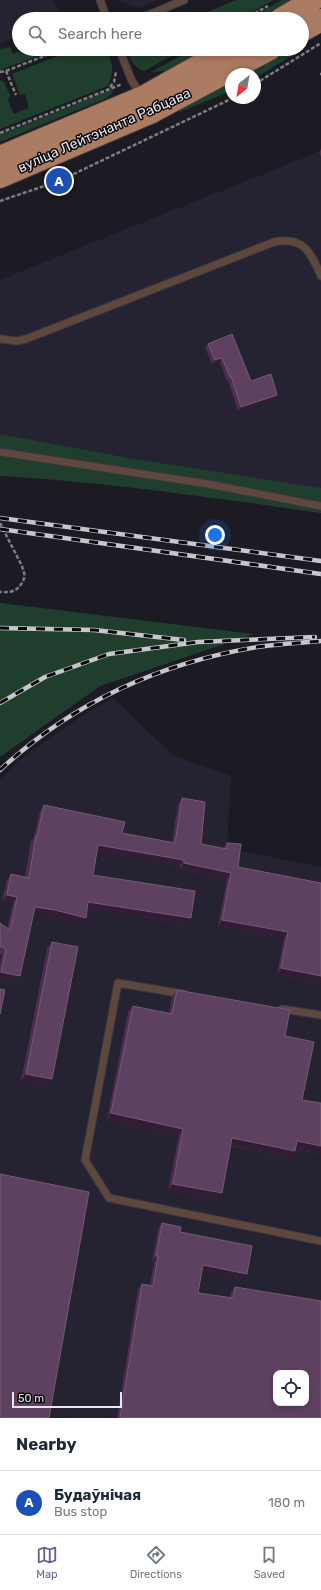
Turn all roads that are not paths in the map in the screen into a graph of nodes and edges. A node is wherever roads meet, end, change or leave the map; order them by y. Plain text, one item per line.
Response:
1 (100, 0) edge
2 (184, 0) edge
3 (313, 0) edge
4 (277, 11) edge
5 (104, 12) edge
6 (156, 12) edge
7 (321, 20) edge
8 (309, 27) edge
9 (122, 56) edge
10 (216, 56) edge
11 (253, 56) edge
12 (144, 100) junction
13 (0, 156) edge
14 (0, 177) edge
15 (321, 276) edge
16 (0, 339) edge
17 (0, 452) edge
18 (321, 506) edge
19 (188, 994) edge
20 (274, 1007) edge
21 (321, 1015) edge
22 (321, 1241) edge

1 - 5 lane
2 - 6 lane
3 - 4 highway
7 - 8 highway
9 - 12 lane
10 - 12 highway, вуліца Лейтэнанта Рабцава
11 - 12 highway, вуліца Лейтэнанта Рабцава
12 - 13 highway, вуліца Лейтэнанта Рабцава
12 - 14 highway, вуліца Лейтэнанта Рабцава
15 - 16 lane
17 - 18 lane
19 - 22 lane
20 - 21 lane

